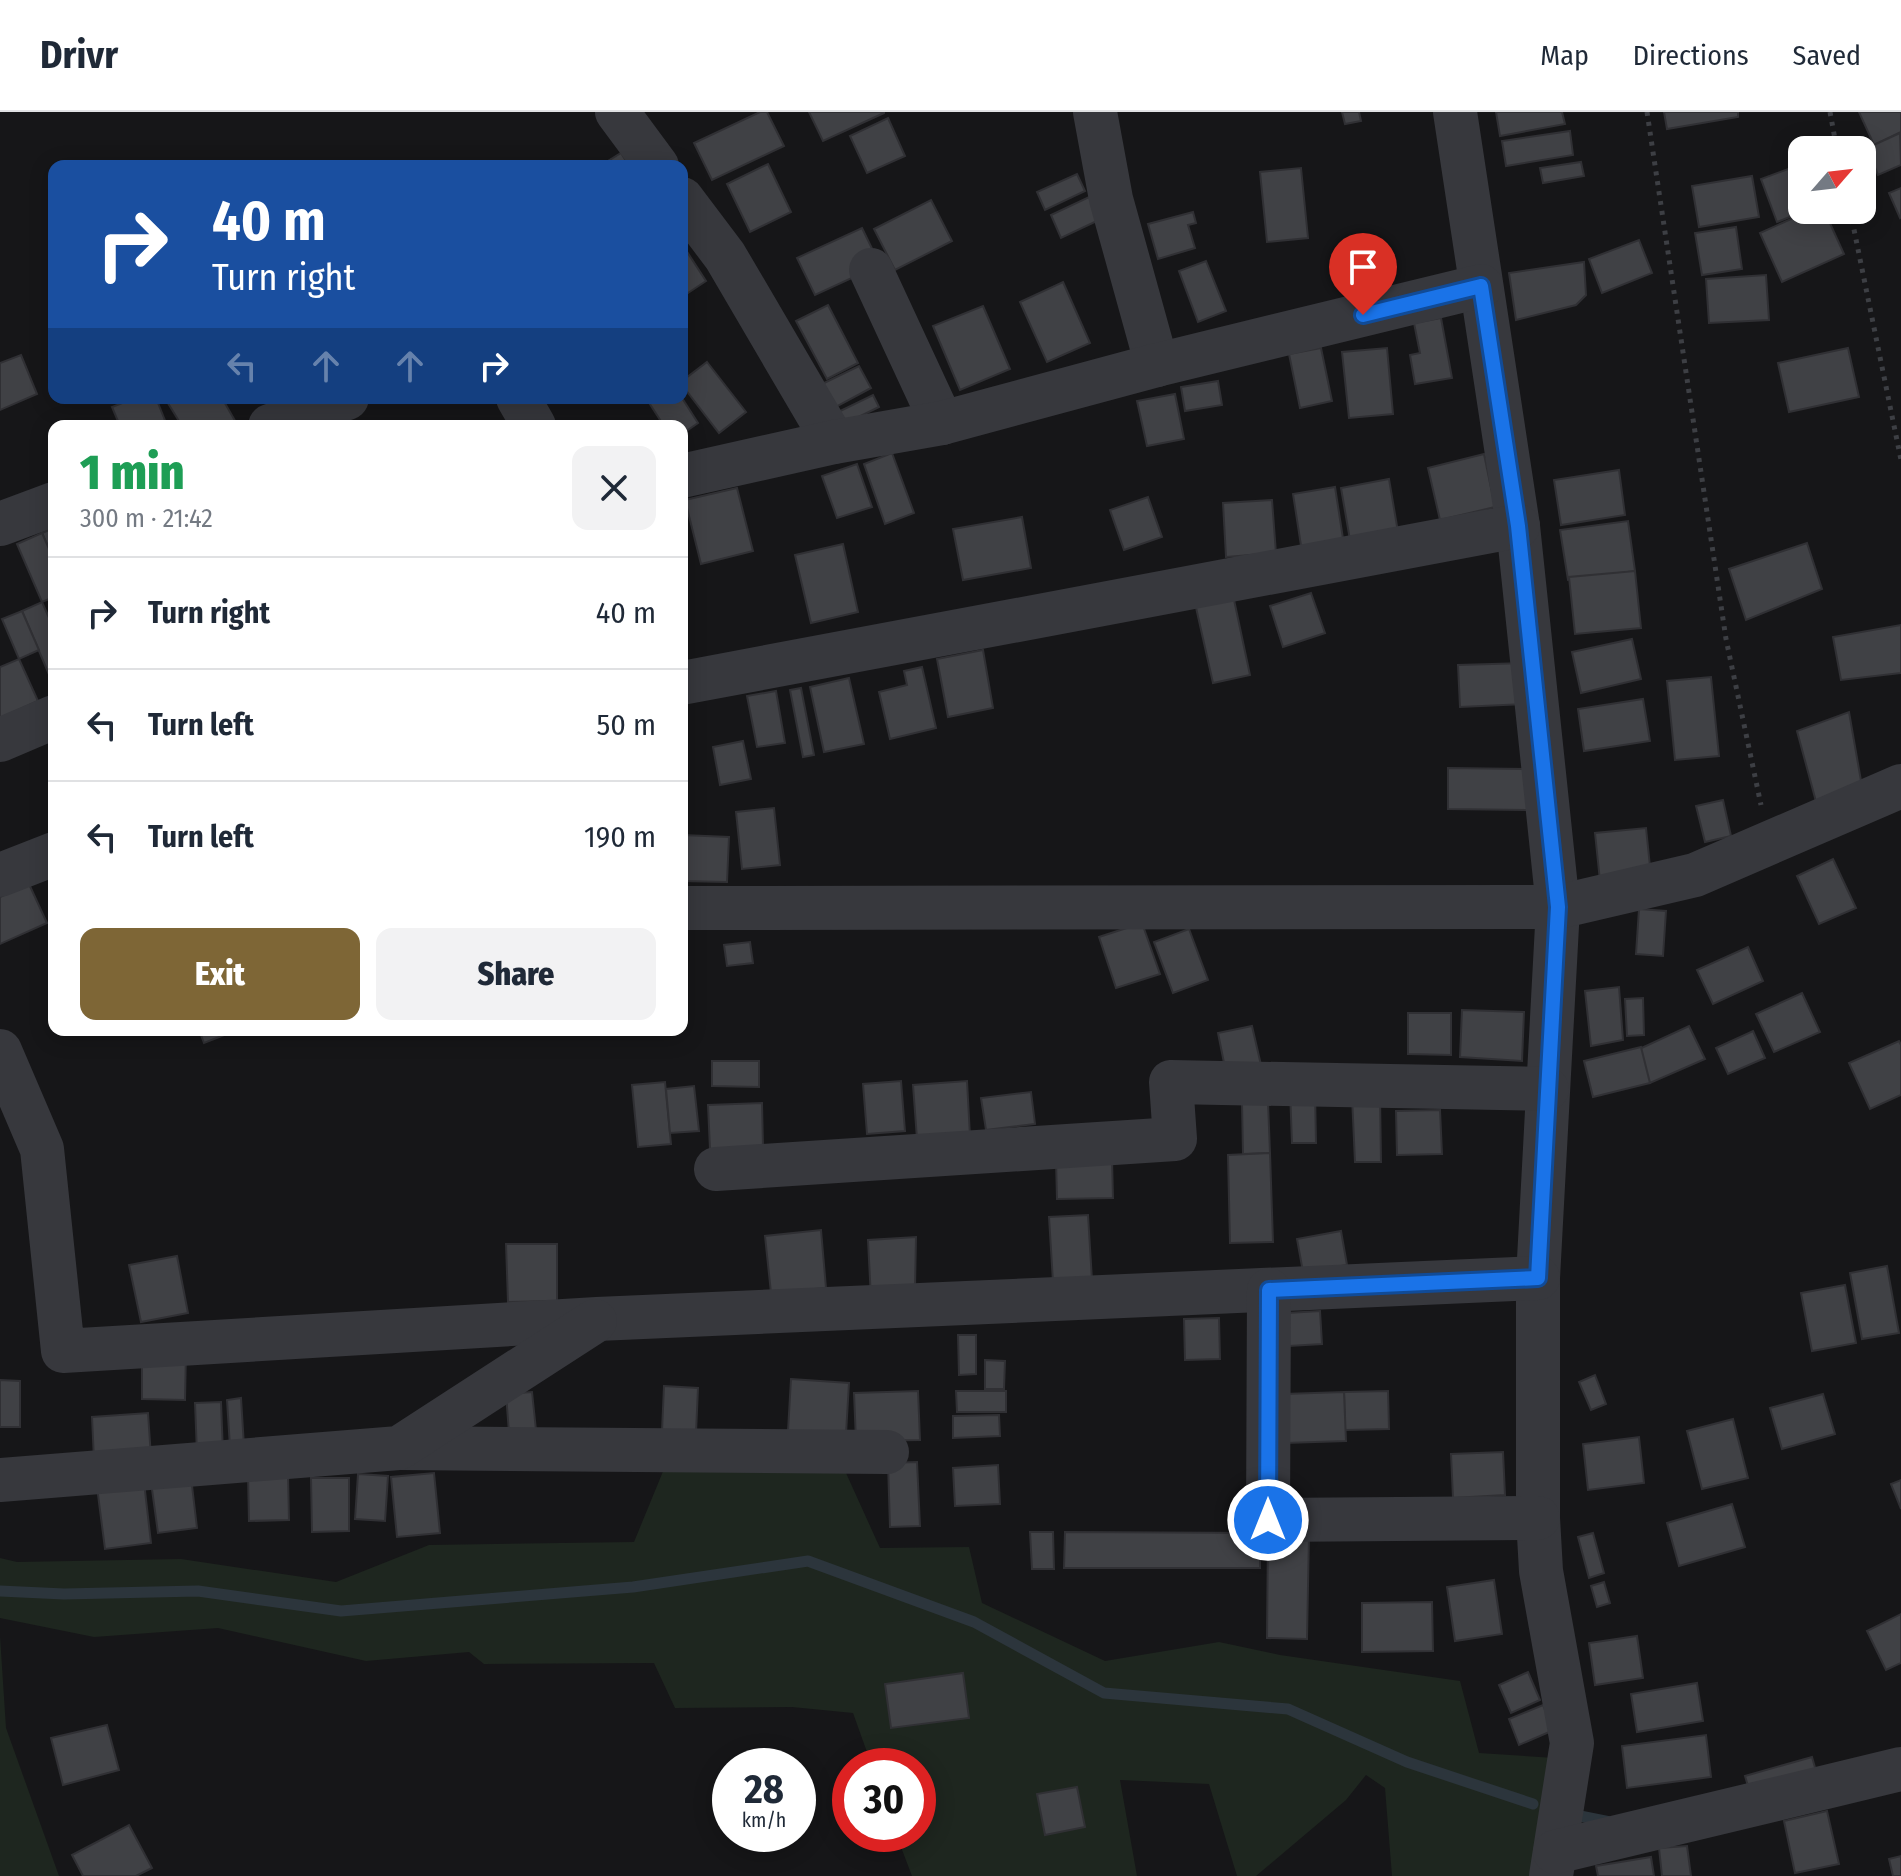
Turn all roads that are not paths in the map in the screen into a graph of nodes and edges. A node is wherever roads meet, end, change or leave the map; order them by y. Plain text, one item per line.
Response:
1 (617, 112) edge
2 (1095, 112) edge
3 (1455, 112) edge
4 (653, 160) edge
5 (688, 207) edge
6 (871, 270) dead end
7 (1481, 286) junction
8 (1157, 365) junction
9 (330, 404) edge
10 (286, 420) edge
11 (942, 423) junction
12 (834, 442) junction
13 (688, 475) edge
14 (48, 506) edge
15 (0, 524) edge
16 (1518, 526) junction
17 (688, 682) edge
18 (48, 720) edge
19 (0, 740) edge
20 (1901, 786) edge
21 (48, 856) edge
22 (0, 875) edge
23 (1558, 907) junction
24 (688, 908) edge
25 (0, 1051) edge
26 (1547, 1089) junction
27 (716, 1169) dead end
28 (1538, 1278) junction
29 (1269, 1290) junction
30 (597, 1319) junction
31 (399, 1448) junction
32 (887, 1452) dead end
33 (0, 1480) edge
34 (1538, 1518) junction
35 (1901, 1769) edge
36 (1553, 1864) edge

1 - 4 street
2 - 8 street
3 - 7 street
5 - 12 street
6 - 11 street
7 - 8 street
7 - 16 street
8 - 11 street
9 - 10 street
11 - 12 street
12 - 13 street
14 - 15 street
16 - 17 street
16 - 23 street
18 - 19 street
20 - 23 street
21 - 22 street
23 - 24 street
23 - 26 street
25 - 30 street
26 - 27 street
26 - 28 street
28 - 29 street
28 - 34 street
29 - 30 street
29 - 34 street
30 - 31 street
31 - 32 street
31 - 33 street
34 - 36 street
35 - 36 street

